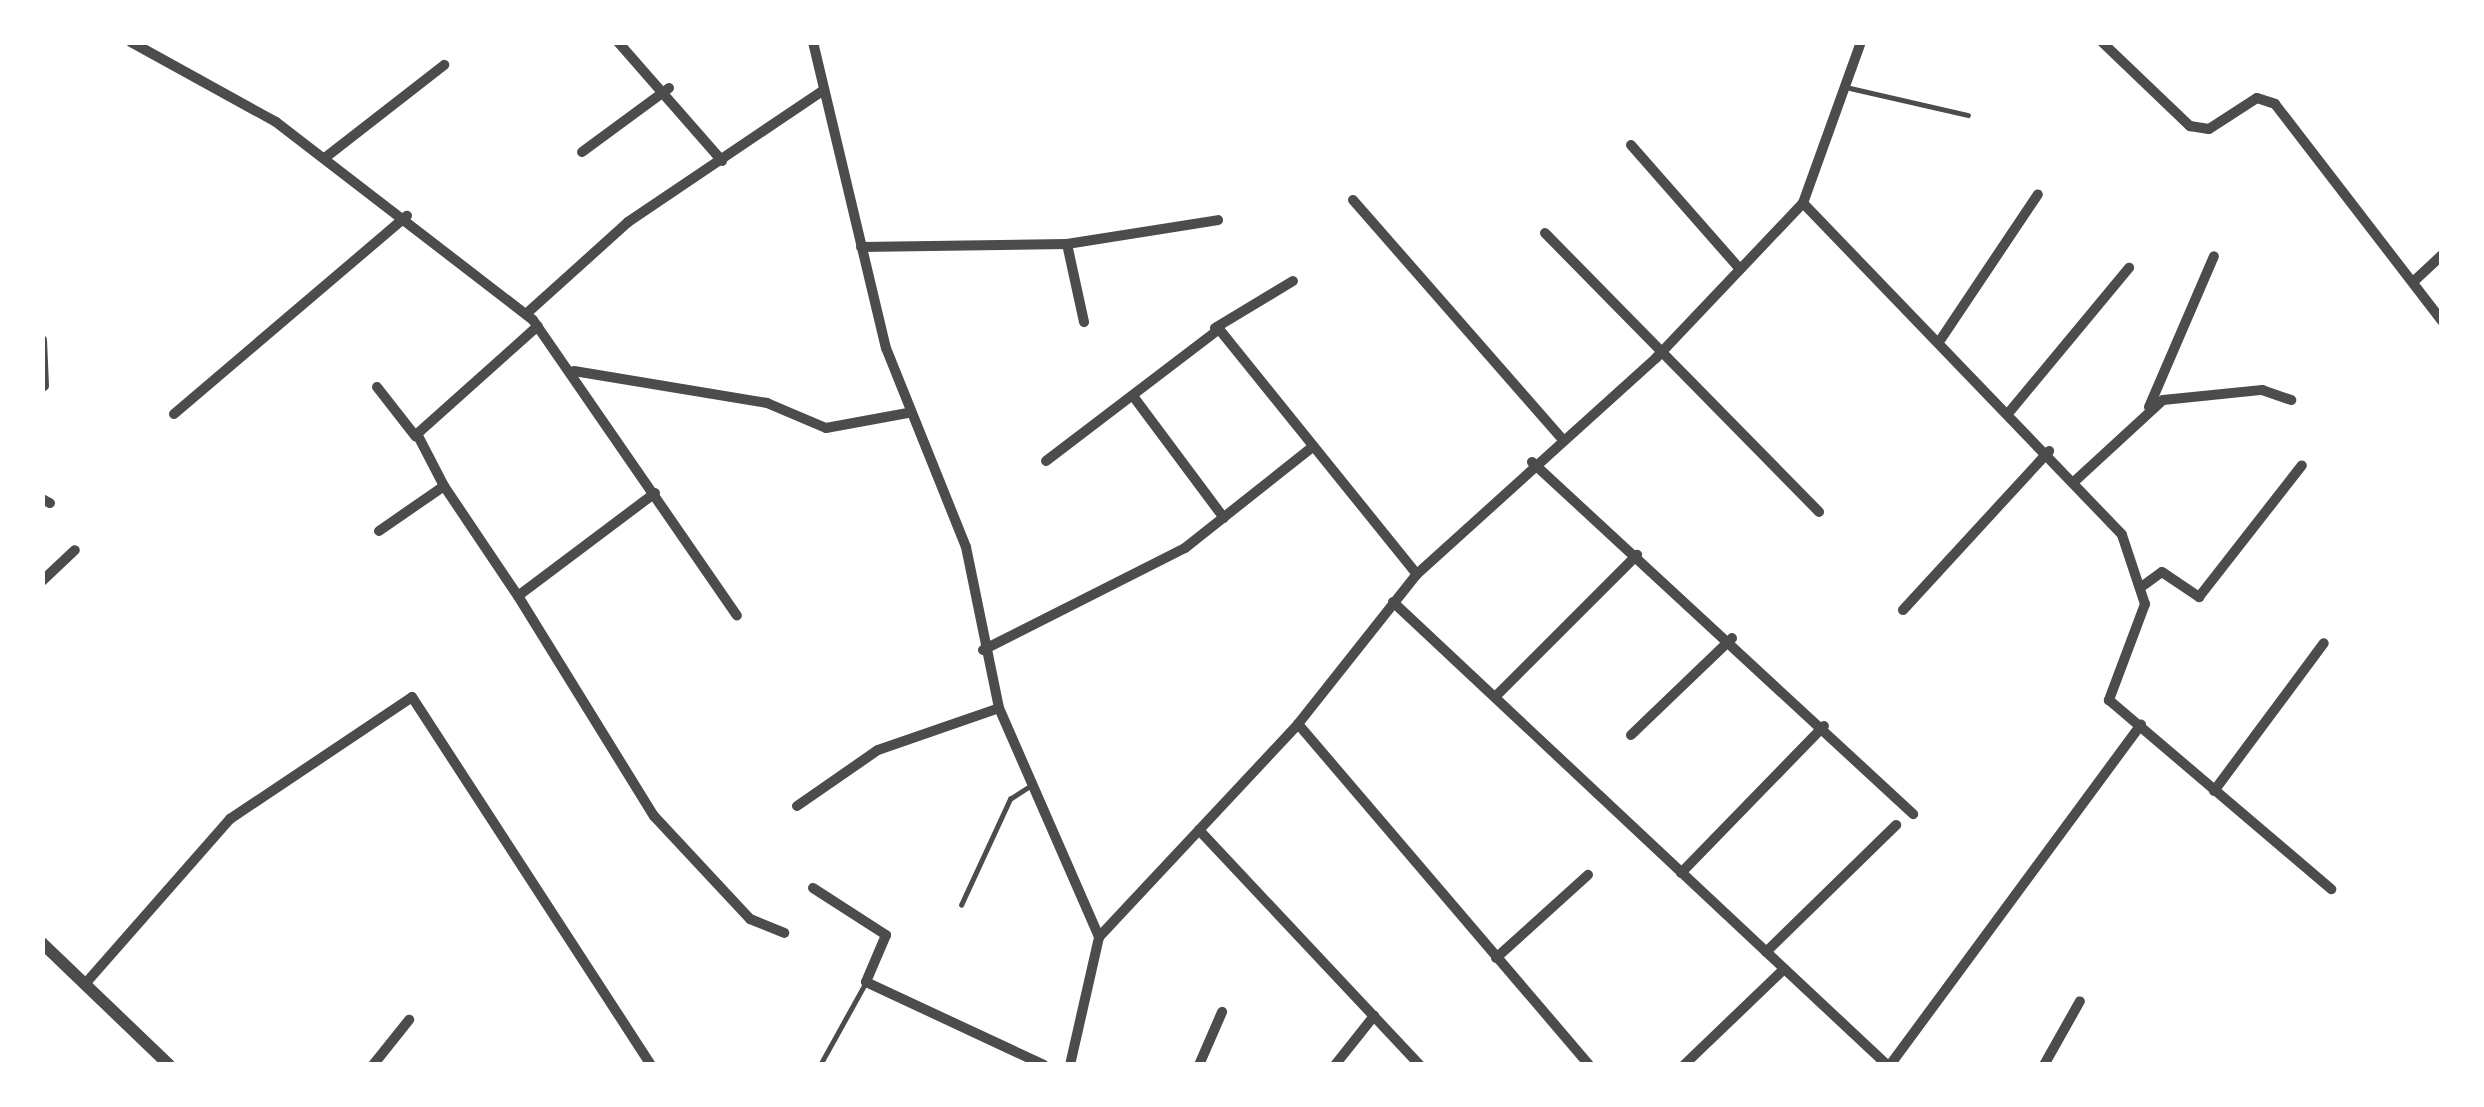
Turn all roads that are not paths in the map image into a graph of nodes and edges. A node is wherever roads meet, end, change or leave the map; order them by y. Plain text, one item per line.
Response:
1 (131, 42) edge
2 (618, 42) edge
3 (813, 42) edge
4 (1862, 42) edge
5 (2102, 42) edge
6 (444, 65) dead end
7 (669, 88) junction
8 (1850, 88) junction
9 (824, 90) junction
10 (1968, 115) dead end
11 (1631, 145) dead end
12 (582, 152) dead end
13 (326, 157) junction
14 (722, 160) junction
15 (2038, 194) dead end
16 (1353, 200) dead end
17 (1803, 203) junction
18 (407, 216) junction
19 (1218, 220) dead end
20 (1545, 233) dead end
21 (1067, 244) junction
22 (861, 248) junction
23 (2442, 255) edge
24 (2214, 256) dead end
25 (2129, 268) dead end
26 (1740, 269) junction
27 (1293, 281) dead end
28 (2413, 282) junction
29 (526, 314) junction
30 (2442, 321) edge
31 (1084, 322) dead end
32 (538, 326) junction
33 (1215, 328) junction
34 (1941, 339) junction
35 (42, 340) edge
36 (1656, 358) junction
37 (573, 370) junction
38 (44, 386) edge
39 (377, 387) dead end
40 (1133, 396) junction
41 (2291, 400) dead end
42 (2148, 408) junction
43 (2011, 410) junction
44 (908, 413) junction
45 (174, 414) dead end
46 (416, 437) junction
47 (1561, 438) junction
48 (1310, 449) junction
49 (2049, 451) junction
50 (1046, 461) dead end
51 (1532, 462) junction
52 (2302, 465) dead end
53 (2076, 480) junction
54 (444, 486) junction
55 (655, 493) junction
56 (1819, 512) dead end
57 (1224, 518) junction
58 (379, 531) dead end
59 (74, 550) dead end
60 (1637, 555) junction
61 (1418, 574) junction
62 (42, 581) edge
63 (2144, 585) junction
64 (518, 596) junction
65 (1393, 602) junction
66 (1903, 610) dead end
67 (737, 616) dead end
68 (1732, 638) junction
69 (2324, 643) dead end
70 (983, 650) junction
71 (1495, 697) junction
72 (999, 708) junction
73 (1298, 724) junction
74 (2141, 725) junction
75 (1824, 726) junction
76 (1631, 735) dead end
77 (1033, 784) junction
78 (2214, 791) junction
79 (797, 806) dead end
80 (1913, 814) dead end
81 (1896, 825) dead end
82 (1198, 830) junction
83 (1681, 873) junction
84 (1588, 875) dead end
85 (813, 888) dead end
86 (2331, 889) dead end
87 (961, 905) dead end
88 (784, 934) dead end
89 (1099, 937) junction
90 (42, 943) edge
91 (1766, 952) junction
92 (1496, 958) junction
93 (1784, 969) junction
94 (866, 982) junction
95 (85, 984) junction
96 (2080, 1001) dead end
97 (1222, 1012) dead end
98 (1374, 1016) junction
99 (409, 1020) dead end
100 (169, 1065) edge
101 (373, 1065) edge
102 (651, 1065) edge
103 (820, 1065) edge
104 (1044, 1065) edge
105 (1070, 1065) edge
106 (1198, 1065) edge
107 (1335, 1065) edge
108 (1420, 1065) edge
109 (1589, 1065) edge
110 (1684, 1065) edge
111 (1889, 1065) edge
112 (2044, 1065) edge

1 - 13 street
2 - 7 street
3 - 9 street
4 - 8 street
5 - 28 street
6 - 13 street
7 - 12 street
7 - 14 street
8 - 10 lane
8 - 17 street
9 - 14 street
9 - 22 street
11 - 26 street
13 - 18 street
14 - 29 street
15 - 34 street
16 - 47 street
17 - 26 street
17 - 34 street
18 - 29 street
18 - 45 street
19 - 21 street
20 - 36 street
21 - 22 street
21 - 31 street
22 - 44 street
23 - 28 street
24 - 42 street
25 - 43 street
26 - 36 street
27 - 33 street
28 - 30 street
29 - 32 street
32 - 37 street
32 - 46 street
33 - 40 street
33 - 48 street
34 - 43 street
35 - 38 street
36 - 47 street
36 - 56 street
37 - 44 street
37 - 55 street
39 - 46 street
40 - 50 street
40 - 57 street
41 - 42 street
42 - 53 street
43 - 49 street
44 - 70 street
46 - 54 street
47 - 51 street
48 - 57 street
48 - 61 street
49 - 53 street
49 - 66 street
51 - 60 street
51 - 61 street
52 - 63 street
53 - 63 street
54 - 58 street
54 - 64 street
55 - 64 street
55 - 67 street
57 - 70 street
59 - 62 street
60 - 68 street
60 - 71 street
61 - 65 street
63 - 74 street
64 - 88 street
65 - 71 street
65 - 73 street
68 - 75 street
68 - 76 street
69 - 78 street
70 - 72 street
71 - 83 street
72 - 77 street
72 - 79 street
73 - 82 street
73 - 92 street
74 - 78 street
74 - 111 street
75 - 80 street
75 - 83 street
77 - 87 lane
77 - 89 street
78 - 86 street
81 - 91 street
82 - 89 street
82 - 98 street
83 - 91 street
84 - 92 street
85 - 94 street
89 - 105 street
90 - 95 street
91 - 93 street
92 - 109 street
93 - 110 street
93 - 111 street
94 - 103 lane
94 - 104 street
95 - 100 street
95 - 102 street
96 - 112 street
97 - 106 street
98 - 107 street
98 - 108 street
99 - 101 street

